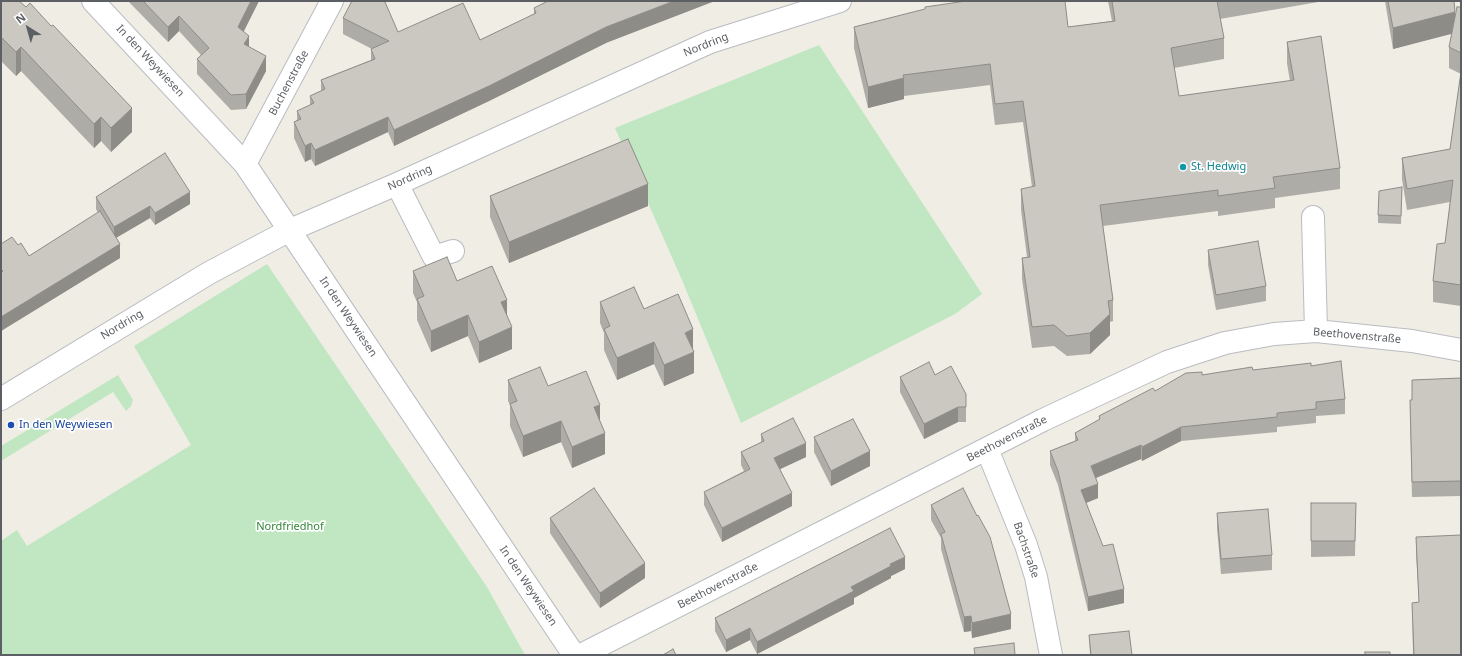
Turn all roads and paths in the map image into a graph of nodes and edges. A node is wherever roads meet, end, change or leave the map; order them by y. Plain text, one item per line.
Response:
1 (93, 1) edge
2 (332, 1) edge
3 (840, 1) edge
4 (245, 164) junction
5 (397, 184) junction
6 (1313, 218) dead end
7 (290, 230) junction
8 (453, 251) dead end
9 (1316, 331) junction
10 (1461, 350) edge
11 (1, 399) edge
12 (986, 449) junction
13 (574, 655) edge
14 (581, 655) edge
15 (1051, 655) edge

1 - 4 street, In den Weywiesen
2 - 4 street, Buchenstraße
3 - 5 street, Nordring
4 - 7 street, In den Weywiesen
5 - 7 street, Nordring
5 - 8 street
6 - 9 street
7 - 11 street, Nordring
7 - 13 street, In den Weywiesen
9 - 10 street, Beethovenstraße
9 - 12 street, Beethovenstraße
12 - 14 street, Beethovenstraße
12 - 15 street, Bachstraße

